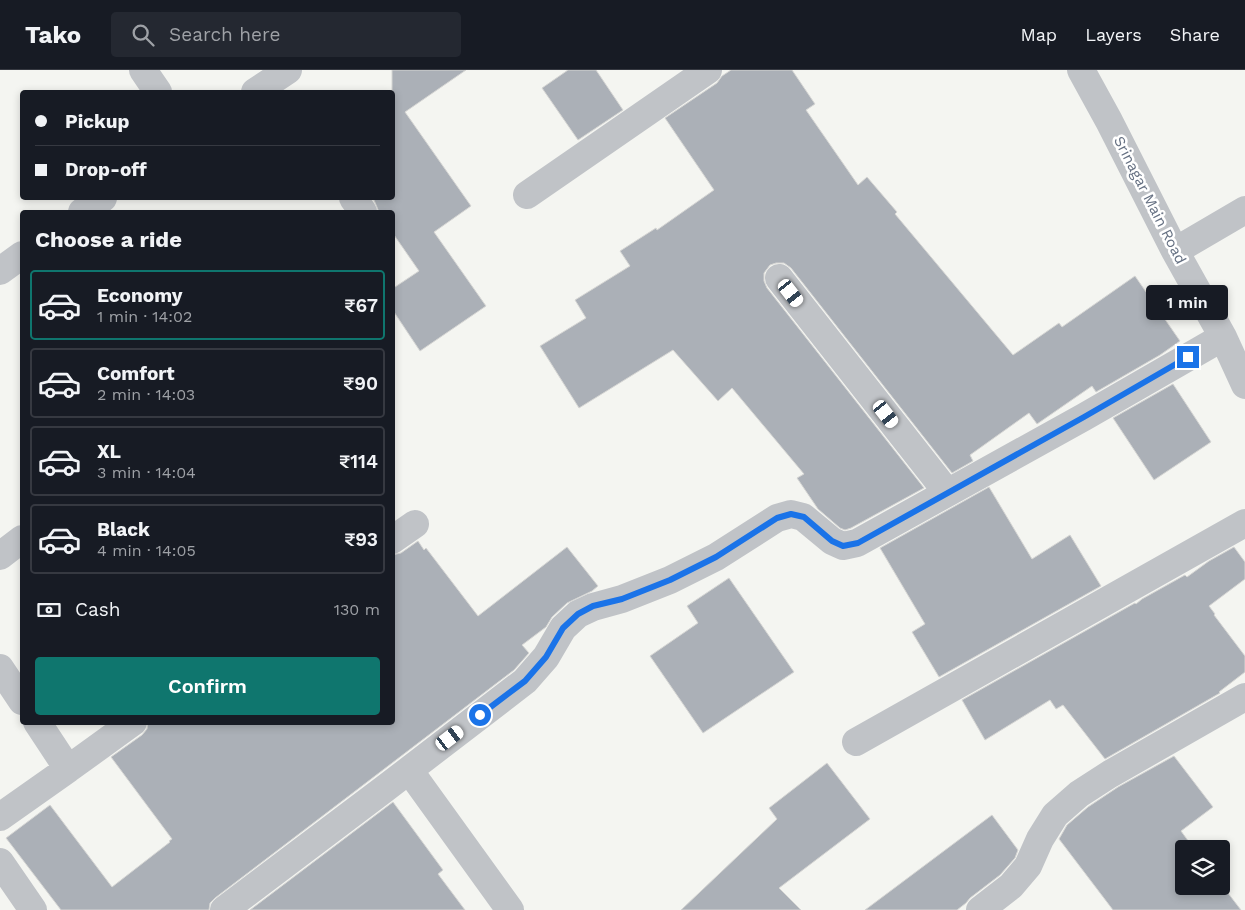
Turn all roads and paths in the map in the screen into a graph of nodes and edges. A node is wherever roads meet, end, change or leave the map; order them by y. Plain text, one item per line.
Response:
1 (143, 70) edge
2 (708, 70) edge
3 (1081, 70) edge
4 (286, 80) edge
5 (157, 90) edge
6 (260, 90) edge
7 (527, 195) dead end
8 (100, 200) edge
9 (85, 210) edge
10 (1245, 210) edge
11 (1175, 251) junction
12 (20, 256) edge
13 (0, 271) edge
14 (779, 278) dead end
15 (1223, 337) junction
16 (1245, 384) edge
17 (947, 492) junction
18 (1245, 523) edge
19 (415, 524) dead end
20 (395, 538) edge
21 (20, 541) edge
22 (0, 556) edge
23 (0, 668) edge
24 (1245, 697) edge
25 (20, 698) edge
26 (39, 725) edge
27 (129, 725) edge
28 (856, 742) dead end
29 (68, 769) junction
30 (409, 770) junction
31 (0, 817) edge
32 (0, 862) edge
33 (233, 907) edge
34 (33, 910) edge
35 (510, 910) edge
36 (980, 910) edge

1 - 5 street
2 - 7 street
3 - 11 street, Srinagar Main Road
4 - 6 street
8 - 9 street
10 - 11 street
11 - 15 street, Srinagar Main Road
12 - 13 street
14 - 17 street
15 - 16 street, Srinagar Main Road
15 - 17 street
17 - 30 street
18 - 28 street
19 - 20 street
21 - 22 street
23 - 25 street
24 - 36 street
26 - 29 street
27 - 29 street
29 - 31 street
30 - 33 street
30 - 35 street
32 - 34 street

